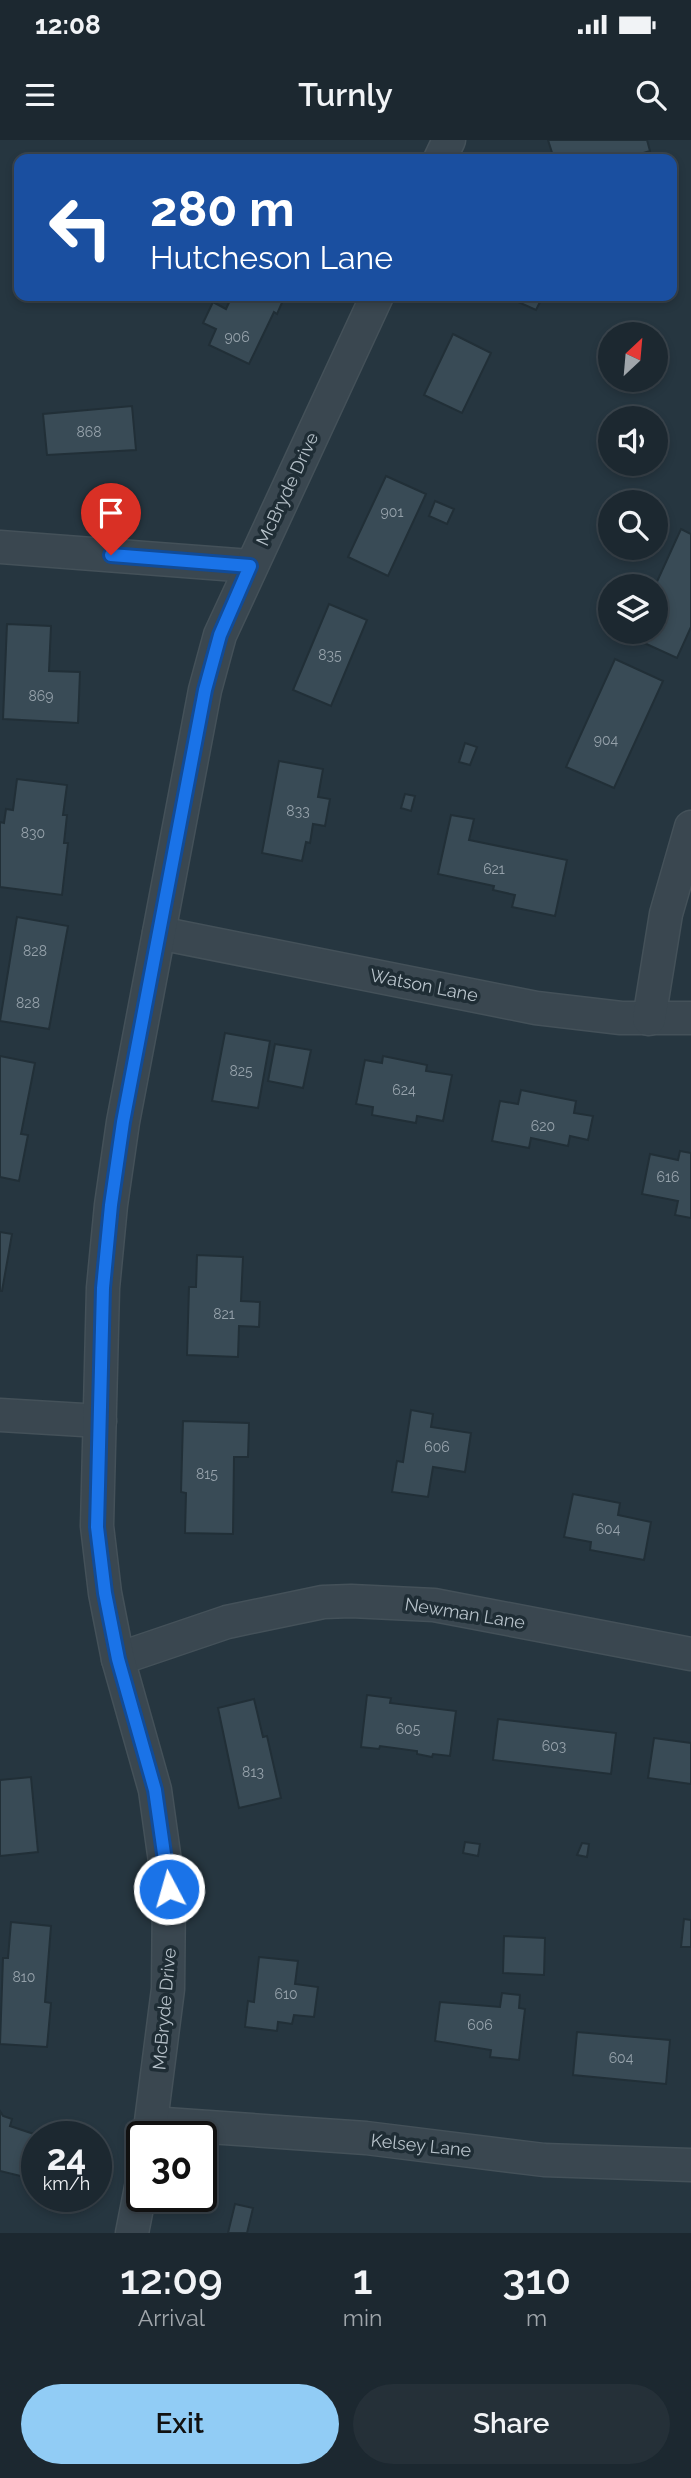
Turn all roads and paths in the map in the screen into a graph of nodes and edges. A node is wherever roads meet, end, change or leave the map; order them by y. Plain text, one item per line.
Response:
1 (375, 301) edge
2 (0, 547) edge
3 (250, 566) junction
4 (691, 827) edge
5 (159, 933) junction
6 (649, 1018) junction
7 (691, 1018) edge
8 (0, 1415) edge
9 (100, 1421) junction
10 (691, 1654) edge
11 (118, 1659) junction
12 (151, 2121) edge
13 (217, 2132) edge
14 (691, 2165) edge
15 (136, 2212) edge
16 (132, 2233) edge

1 - 3 street, McBryde Drive
2 - 3 street
3 - 5 street, McBryde Drive
4 - 6 street
5 - 6 street, Watson Lane
5 - 9 street, McBryde Drive
6 - 7 street, Watson Lane
8 - 9 street
9 - 11 street, McBryde Drive
10 - 11 street, Newman Lane
11 - 12 street, McBryde Drive
13 - 14 street, Kelsey Lane
15 - 16 street

